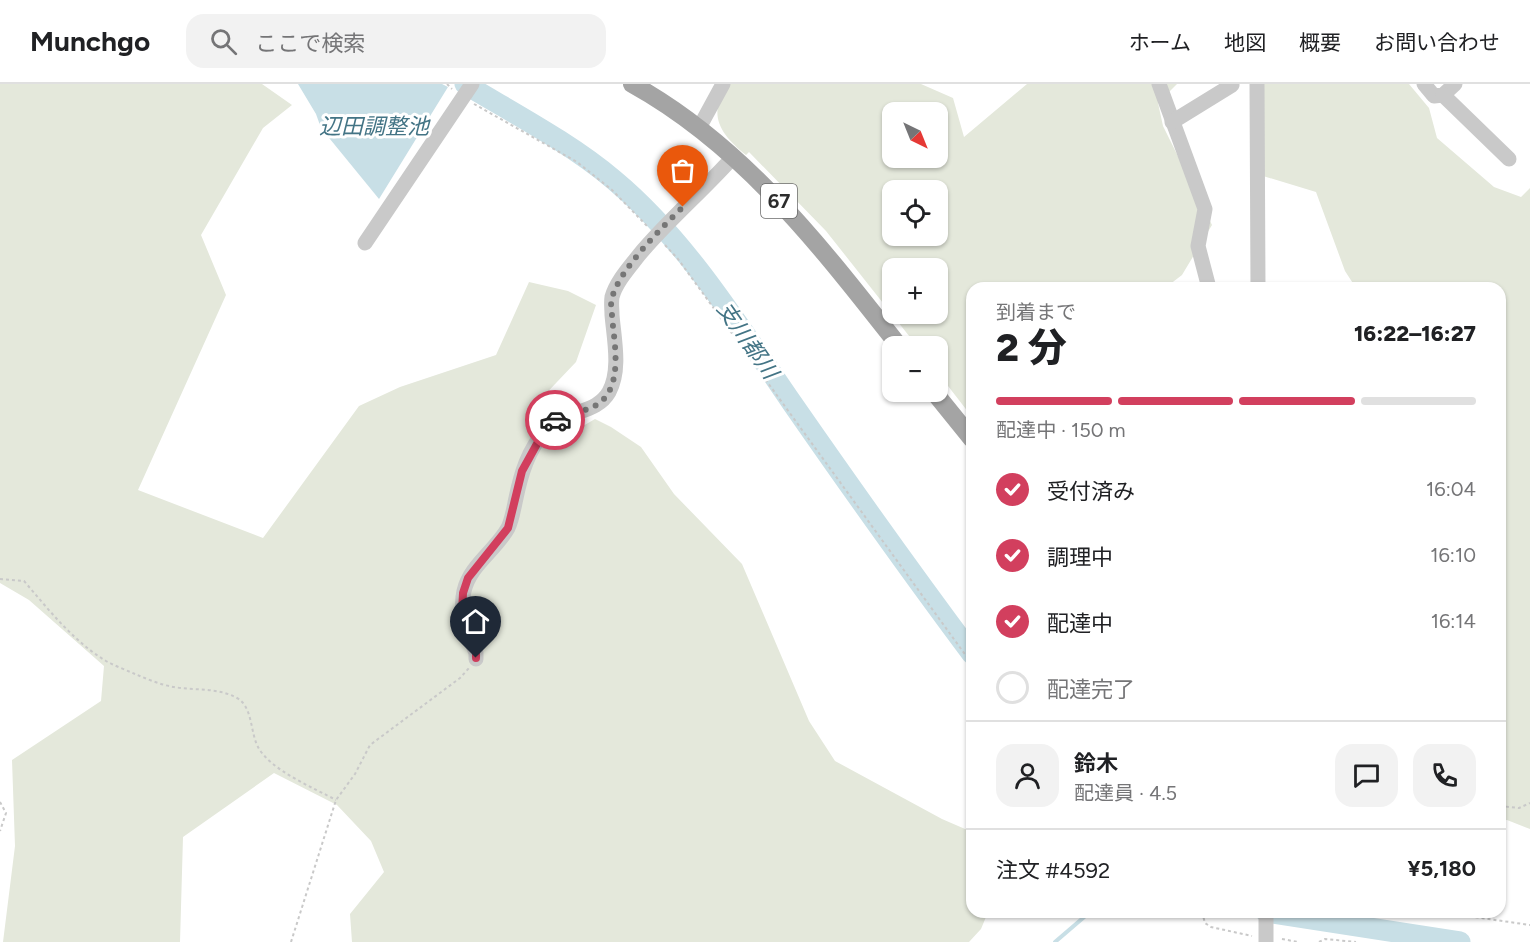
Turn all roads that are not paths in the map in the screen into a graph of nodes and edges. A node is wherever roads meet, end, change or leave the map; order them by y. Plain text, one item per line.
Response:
1 (472, 84) edge
2 (632, 84) edge
3 (723, 84) edge
4 (1159, 84) edge
5 (1257, 84) edge
6 (1424, 84) edge
7 (1455, 84) edge
8 (1232, 85) edge
9 (1443, 95) junction
10 (1172, 122) junction
11 (699, 128) junction
12 (734, 156) junction
13 (1509, 159) dead end
14 (365, 243) dead end
15 (1207, 282) edge
16 (1258, 282) edge
17 (891, 336) edge
18 (942, 402) edge
19 (966, 432) edge
20 (476, 658) road end
21 (1265, 918) edge
22 (1262, 938) edge

1 - 14 street
2 - 11 main road, 67
3 - 11 street
4 - 10 street
5 - 16 street
6 - 9 street
7 - 9 street
8 - 10 street
9 - 13 street
10 - 15 street
11 - 12 main road, 67
12 - 17 main road, 67
12 - 20 street
18 - 19 main road
21 - 22 street

